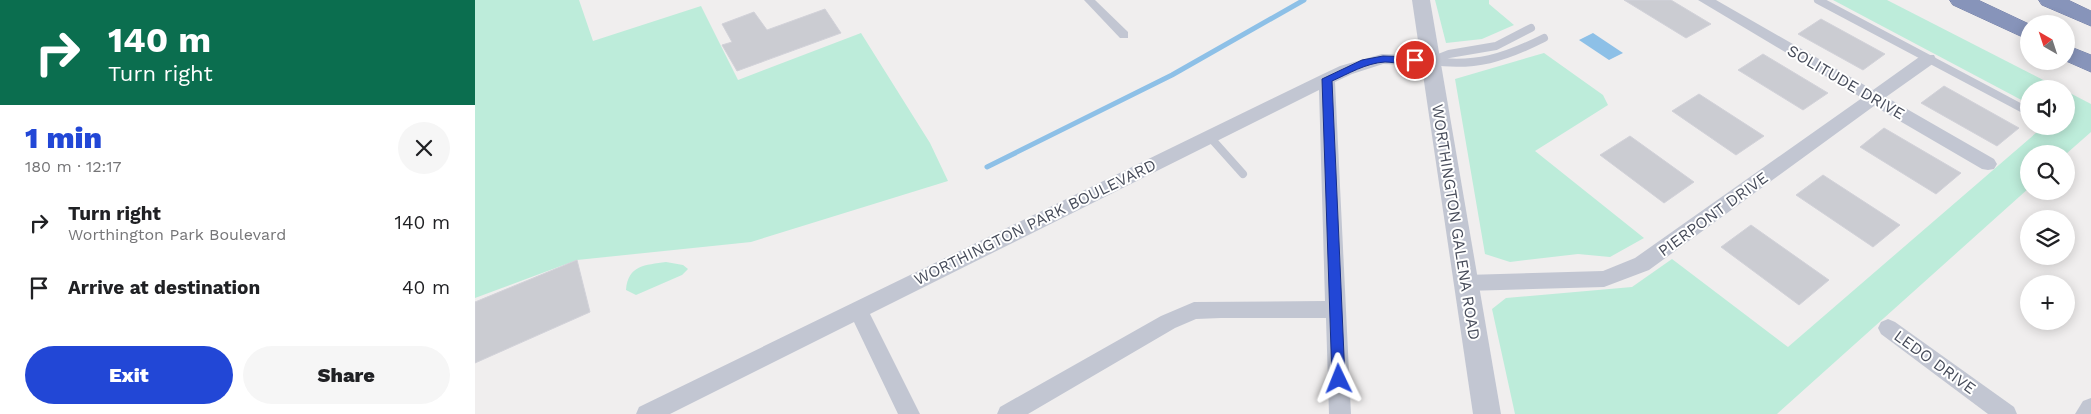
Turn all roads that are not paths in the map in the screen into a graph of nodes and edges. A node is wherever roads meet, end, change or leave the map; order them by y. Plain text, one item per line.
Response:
1 (1089, 0) edge
2 (1421, 0) edge
3 (1705, 0) edge
4 (1818, 0) edge
5 (1961, 0) edge
6 (2050, 0) edge
7 (2091, 19) edge
8 (1531, 28) dead end
9 (2020, 29) edge
10 (1124, 35) dead end
11 (1544, 38) dead end
12 (2075, 56) edge
13 (1928, 59) junction
14 (1431, 61) junction
15 (2091, 64) edge
16 (1327, 79) junction
17 (1874, 98) junction
18 (2020, 107) edge
19 (1209, 136) junction
20 (1988, 164) dead end
21 (1243, 174) dead end
22 (1466, 283) junction
23 (858, 310) junction
24 (1336, 310) junction
25 (1888, 328) dead end
26 (2091, 408) edge
27 (647, 414) edge
28 (909, 414) edge
29 (1008, 414) edge
30 (1340, 414) edge
31 (1487, 414) edge
32 (2006, 414) edge
33 (2086, 414) edge

1 - 10 street
2 - 14 street, WORTHINGTON GALENA ROAD
3 - 17 street, SOLITUDE DRIVE
4 - 13 lane
5 - 9 highway
6 - 7 highway
8 - 14 lane
11 - 14 lane
12 - 15 highway
13 - 17 street, PIERPONT DRIVE
13 - 18 lane
14 - 16 street, WORTHINGTON PARK BOULEVARD
14 - 22 street, WORTHINGTON GALENA ROAD
16 - 19 street, WORTHINGTON PARK BOULEVARD
16 - 24 street
17 - 20 street, SOLITUDE DRIVE
17 - 22 street, PIERPONT DRIVE
19 - 21 lane
19 - 23 street, WORTHINGTON PARK BOULEVARD
22 - 31 street, WORTHINGTON GALENA ROAD
23 - 27 street, WORTHINGTON PARK BOULEVARD
23 - 28 street
24 - 29 street
24 - 30 street
25 - 32 street, LEDO DRIVE
26 - 33 street

